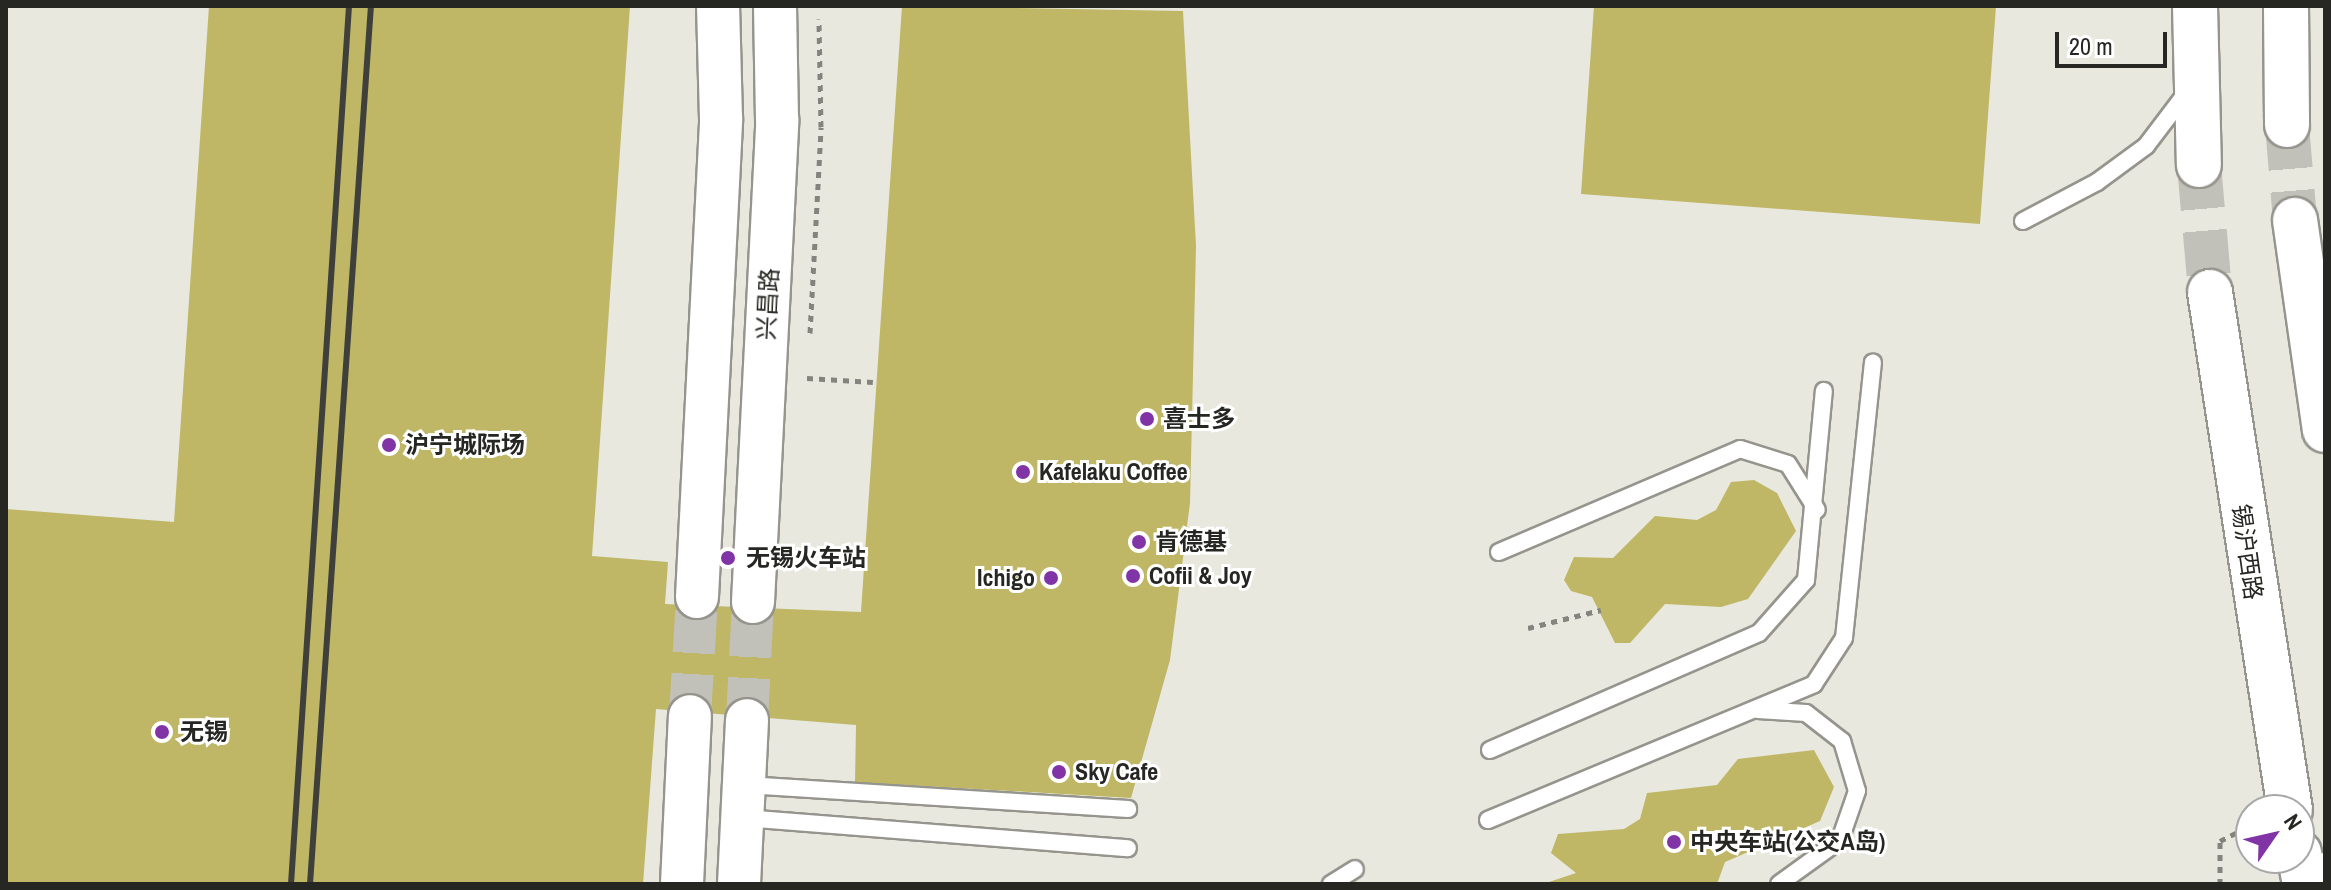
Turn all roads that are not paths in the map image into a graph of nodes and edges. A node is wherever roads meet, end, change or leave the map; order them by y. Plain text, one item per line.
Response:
1 (718, 6) edge
2 (775, 6) edge
3 (2195, 6) edge
4 (2286, 6) edge
5 (2193, 85) junction
6 (2287, 125) tunnel mouth
7 (2199, 165) tunnel mouth
8 (2295, 220) tunnel mouth
9 (2023, 221) dead end
10 (2210, 292) tunnel mouth
11 (1873, 363) dead end
12 (1824, 391) dead end
13 (2325, 430) edge
14 (1817, 510) junction
15 (1499, 552) dead end
16 (697, 597) tunnel mouth
17 (753, 602) tunnel mouth
18 (1752, 710) junction
19 (690, 716) tunnel mouth
20 (747, 720) tunnel mouth
21 (1490, 750) dead end
22 (2288, 794) edge
23 (743, 801) junction
24 (1128, 809) dead end
25 (1488, 820) dead end
26 (1128, 848) dead end
27 (1355, 869) dead end
28 (2325, 875) edge
29 (682, 884) edge
30 (739, 884) edge
31 (1331, 884) edge
32 (1779, 884) edge
33 (2305, 884) edge

1 - 16 main road
2 - 17 main road, 兴昌路
3 - 5 main road
4 - 6 main road
5 - 7 main road
5 - 9 lane
8 - 13 main road
10 - 22 main road, 锡沪西路
11 - 18 lane
12 - 14 lane
14 - 15 lane
14 - 21 lane
18 - 25 lane
18 - 32 lane
19 - 29 main road
20 - 23 main road
23 - 24 lane
23 - 26 lane
23 - 30 main road
27 - 31 lane
28 - 33 main road

